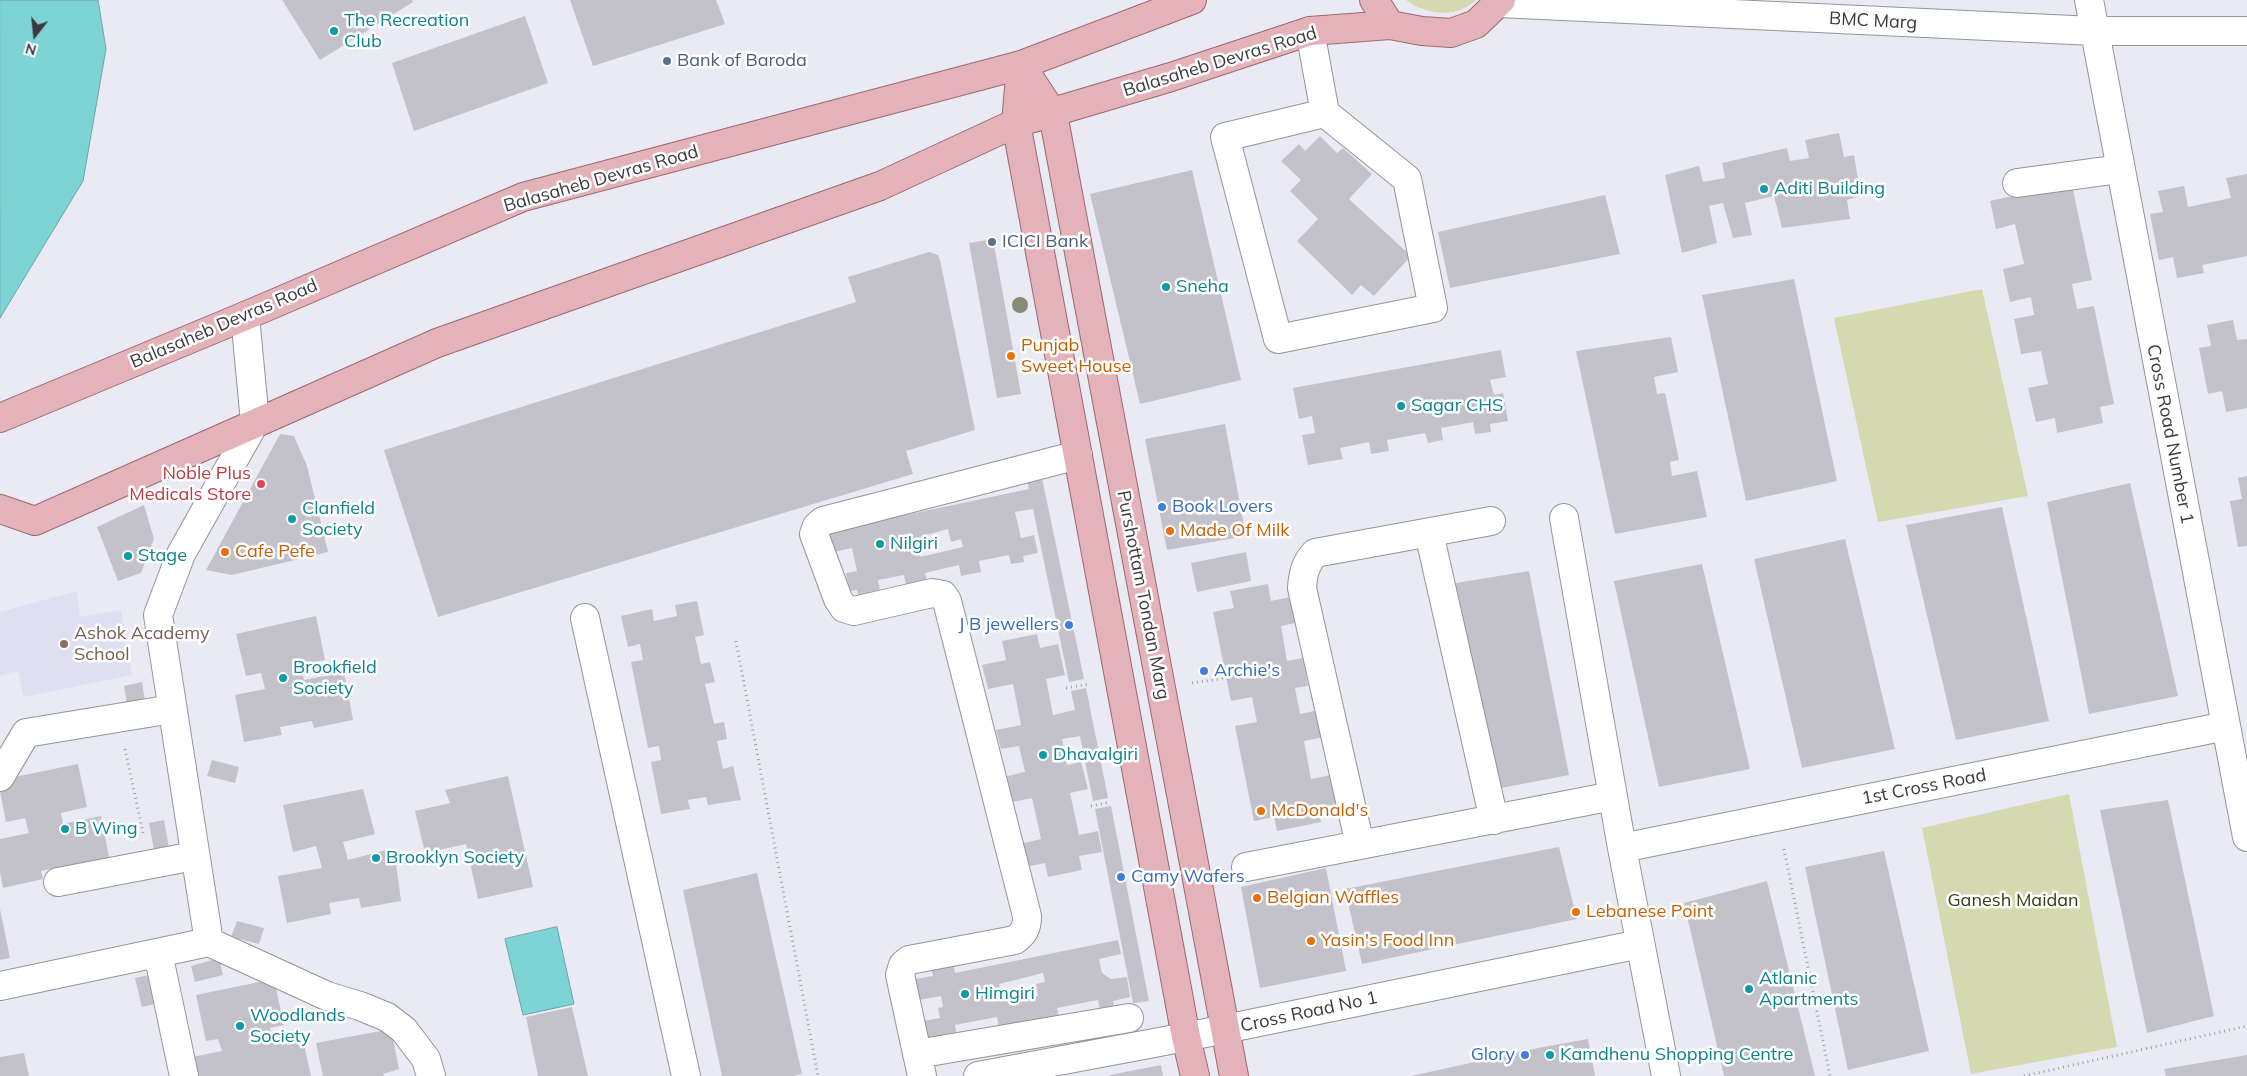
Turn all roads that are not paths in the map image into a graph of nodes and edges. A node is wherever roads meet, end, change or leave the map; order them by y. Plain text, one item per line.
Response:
1 (1192, 0) edge
2 (1374, 0) edge
3 (2089, 0) edge
4 (1500, 1) edge
5 (1390, 25) junction
6 (2094, 31) junction
7 (2247, 31) edge
8 (1310, 32) junction
9 (1020, 65) junction
10 (1325, 113) junction
11 (1053, 114) junction
12 (1016, 123) junction
13 (2120, 169) junction
14 (2017, 183) dead end
15 (1086, 285) junction
16 (1048, 291) junction
17 (245, 316) junction
18 (0, 418) edge
19 (255, 422) junction
20 (1078, 455) junction
21 (0, 509) edge
22 (1564, 518) dead end
23 (1491, 521) dead end
24 (1429, 532) junction
25 (585, 618) dead end
26 (172, 708) junction
27 (2226, 726) junction
28 (0, 777) edge
29 (1613, 796) junction
30 (1494, 820) junction
31 (2247, 837) edge
32 (1360, 845) junction
33 (1622, 848) junction
34 (194, 856) junction
35 (1246, 867) dead end
36 (58, 882) dead end
37 (209, 942) junction
38 (1640, 944) junction
39 (158, 953) junction
40 (0, 986) edge
41 (1128, 1018) dead end
42 (1224, 1029) junction
43 (1186, 1037) junction
44 (919, 1065) edge
45 (184, 1076) edge
46 (431, 1076) edge
47 (686, 1076) edge
48 (978, 1076) edge
49 (1195, 1076) edge
50 (1234, 1076) edge
51 (1666, 1076) edge

1 - 9 main road, Balasaheb Devras Road
2 - 5 main road
3 - 6 street, Cross Road Number 1
4 - 5 main road, Balasaheb Devras Road
4 - 6 street, BMC Marg
5 - 8 main road, Balasaheb Devras Road
6 - 7 street, BMC Marg
6 - 13 street, Cross Road Number 1
8 - 10 street
8 - 11 main road, Balasaheb Devras Road
9 - 11 main road
9 - 12 main road
9 - 17 main road, Balasaheb Devras Road
10 - 10 street
11 - 12 main road, Balasaheb Devras Road
11 - 15 main road, Purshottam Tondan Marg
12 - 16 main road
12 - 19 main road
13 - 14 street
13 - 27 street, Cross Road Number 1
15 - 16 main road
15 - 42 main road, Purshottam Tondan Marg
16 - 20 main road
17 - 18 main road, Balasaheb Devras Road
17 - 19 street
19 - 21 main road
19 - 26 street
20 - 43 main road
20 - 44 street
22 - 29 street
23 - 24 street
24 - 30 street
24 - 32 street
25 - 47 street
26 - 28 street
26 - 34 street
27 - 31 street, Cross Road Number 1
27 - 33 street, 1st Cross Road
29 - 30 street
29 - 33 street
30 - 32 street
32 - 35 street
33 - 38 street
34 - 36 street
34 - 37 street
37 - 39 street
37 - 46 street
38 - 42 street, Cross Road No 1
38 - 51 street
39 - 40 street
39 - 45 street
41 - 44 street
42 - 43 street, Cross Road No 1
42 - 50 main road, Purshottam Tondan Marg
43 - 48 street, Cross Road No 1
43 - 49 main road

